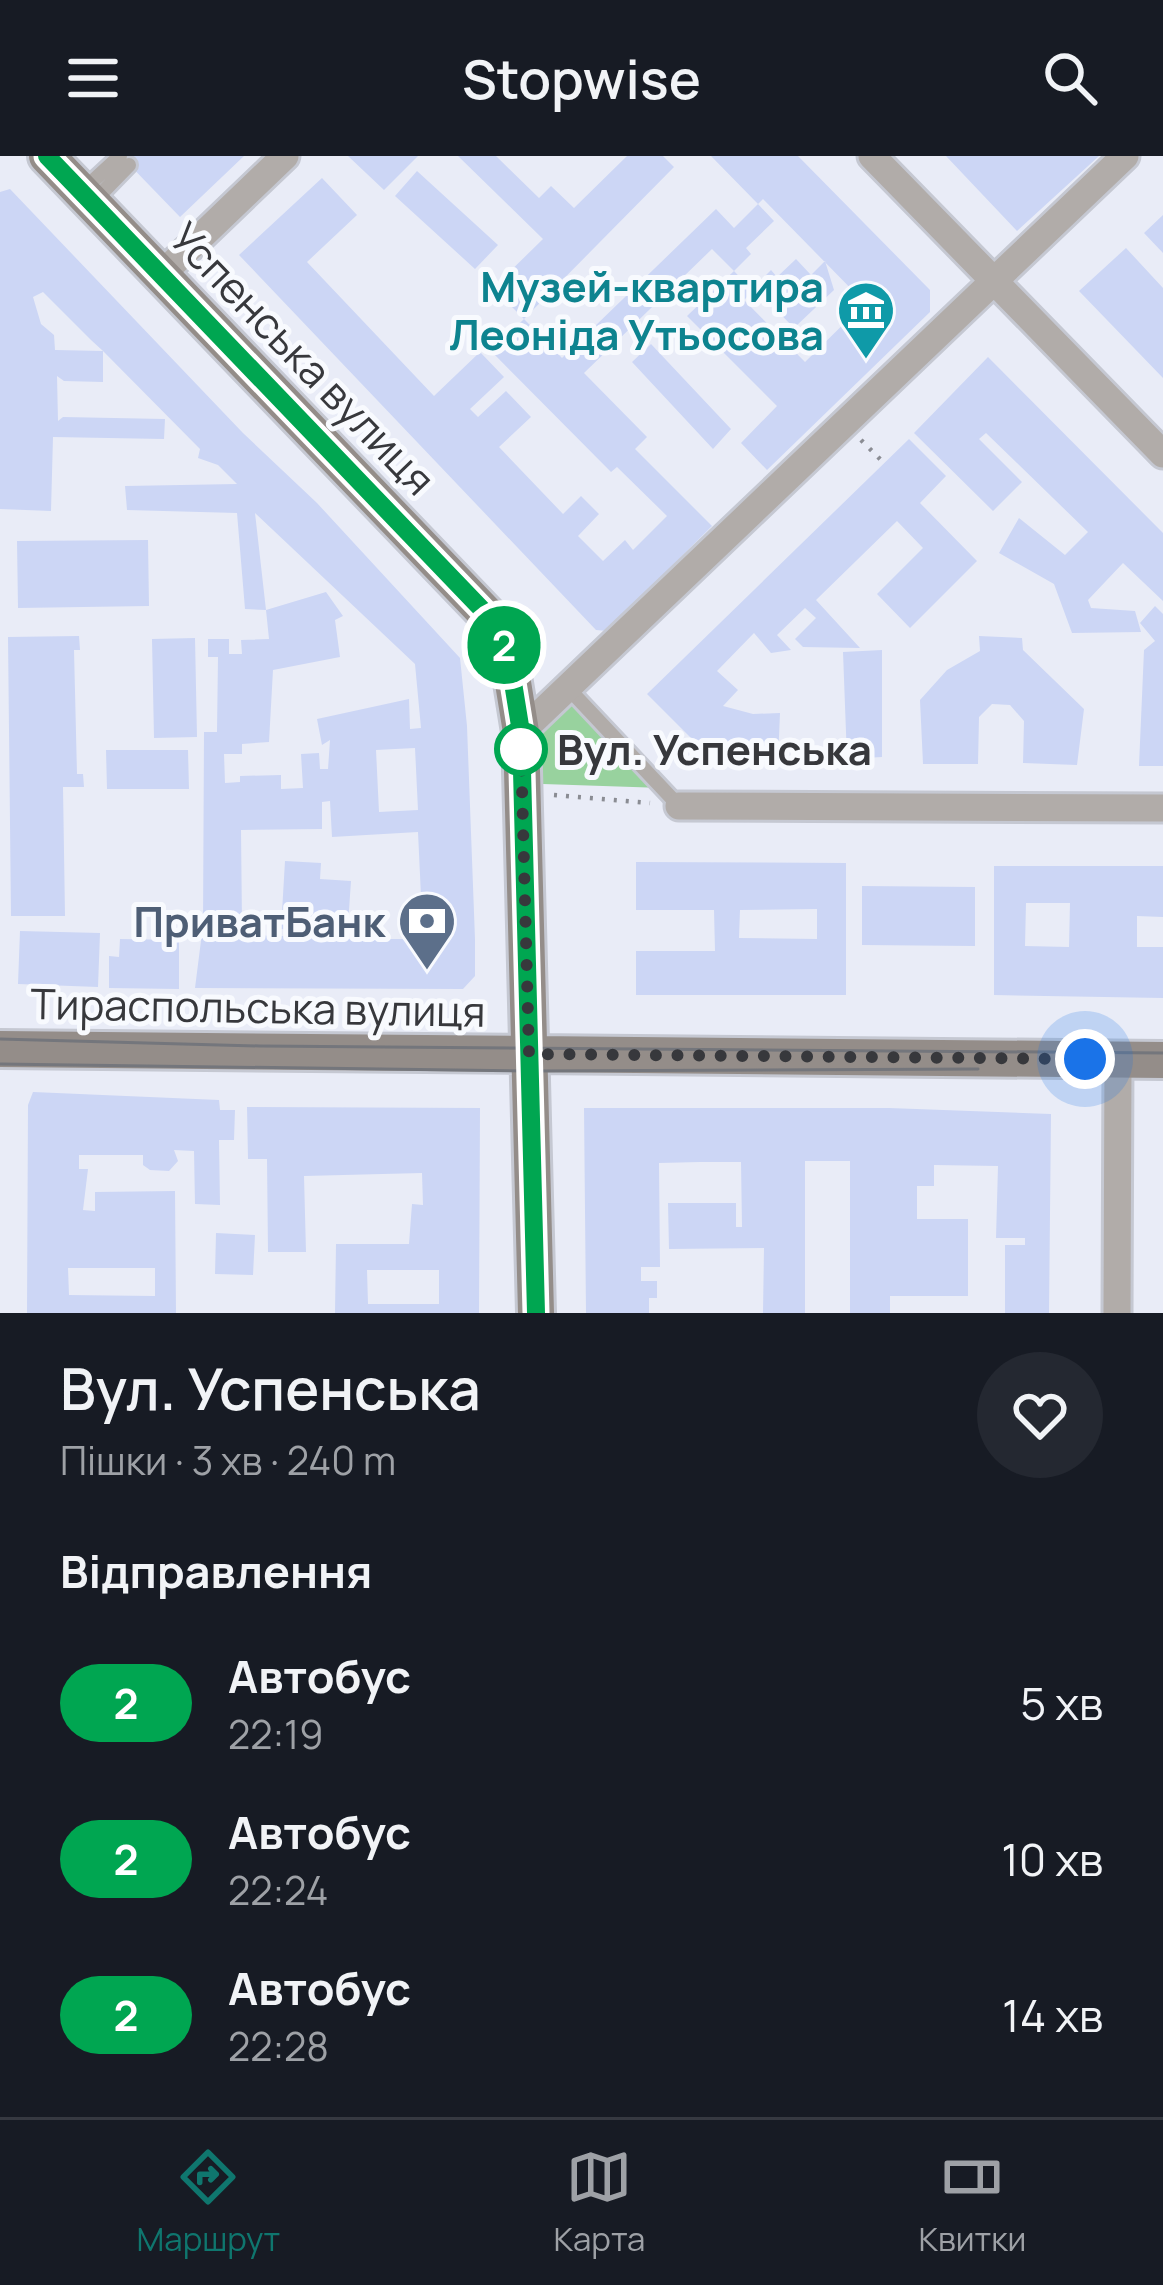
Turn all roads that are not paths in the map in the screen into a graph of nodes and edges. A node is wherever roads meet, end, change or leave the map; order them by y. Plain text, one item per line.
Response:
1 (47, 156) edge
2 (285, 156) edge
3 (872, 156) edge
4 (1125, 156) edge
5 (125, 160) edge
6 (87, 197) junction
7 (161, 274) junction
8 (993, 282) junction
9 (1163, 454) edge
10 (568, 688) junction
11 (521, 732) junction
12 (679, 806) joint
13 (1163, 808) edge
14 (0, 1049) edge
15 (529, 1054) junction
16 (1118, 1059) junction
17 (1163, 1060) edge
18 (536, 1313) edge
19 (1117, 1313) edge

1 - 6 street, Успенська вулиця
2 - 7 street
3 - 8 street
4 - 8 street
5 - 6 lane
6 - 7 street, Успенська вулиця
7 - 11 street, Успенська вулиця
8 - 9 street
8 - 10 street
10 - 11 street
10 - 12 lane
11 - 15 street
12 - 13 street
14 - 15 street, Тираспольська вулиця
15 - 16 street, Тираспольська вулиця
15 - 18 street
16 - 17 street, Тираспольська вулиця
16 - 19 street

